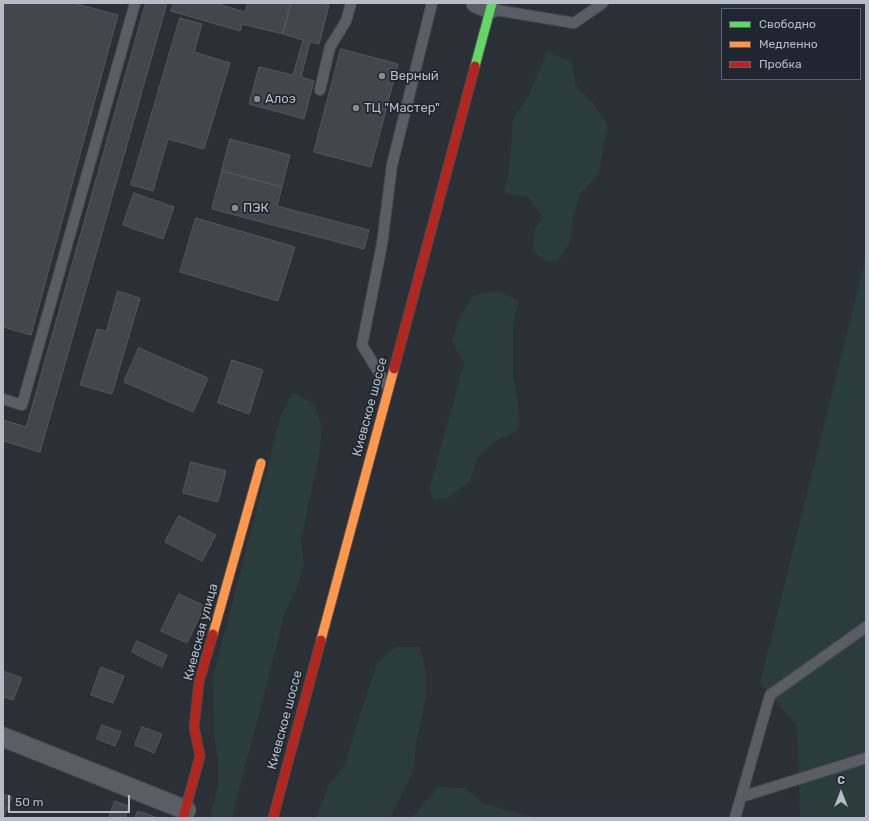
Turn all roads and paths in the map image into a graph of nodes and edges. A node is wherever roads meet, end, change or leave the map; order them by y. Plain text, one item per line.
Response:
1 (135, 3) edge
2 (351, 3) edge
3 (432, 3) edge
4 (603, 3) edge
5 (486, 5) edge
6 (320, 90) dead end
7 (388, 388) junction
8 (3, 400) edge
9 (261, 463) dead end
10 (866, 627) edge
11 (3, 737) edge
12 (866, 758) edge
13 (742, 797) junction
14 (185, 814) edge
15 (272, 818) edge
16 (735, 818) edge

1 - 8 lane
2 - 6 lane
3 - 7 lane
4 - 5 lane
5 - 7 main road, Киевское шоссе
7 - 15 main road, Киевское шоссе
9 - 14 main road, Киевская улица
10 - 13 lane
11 - 14 street
12 - 13 lane
13 - 16 lane

